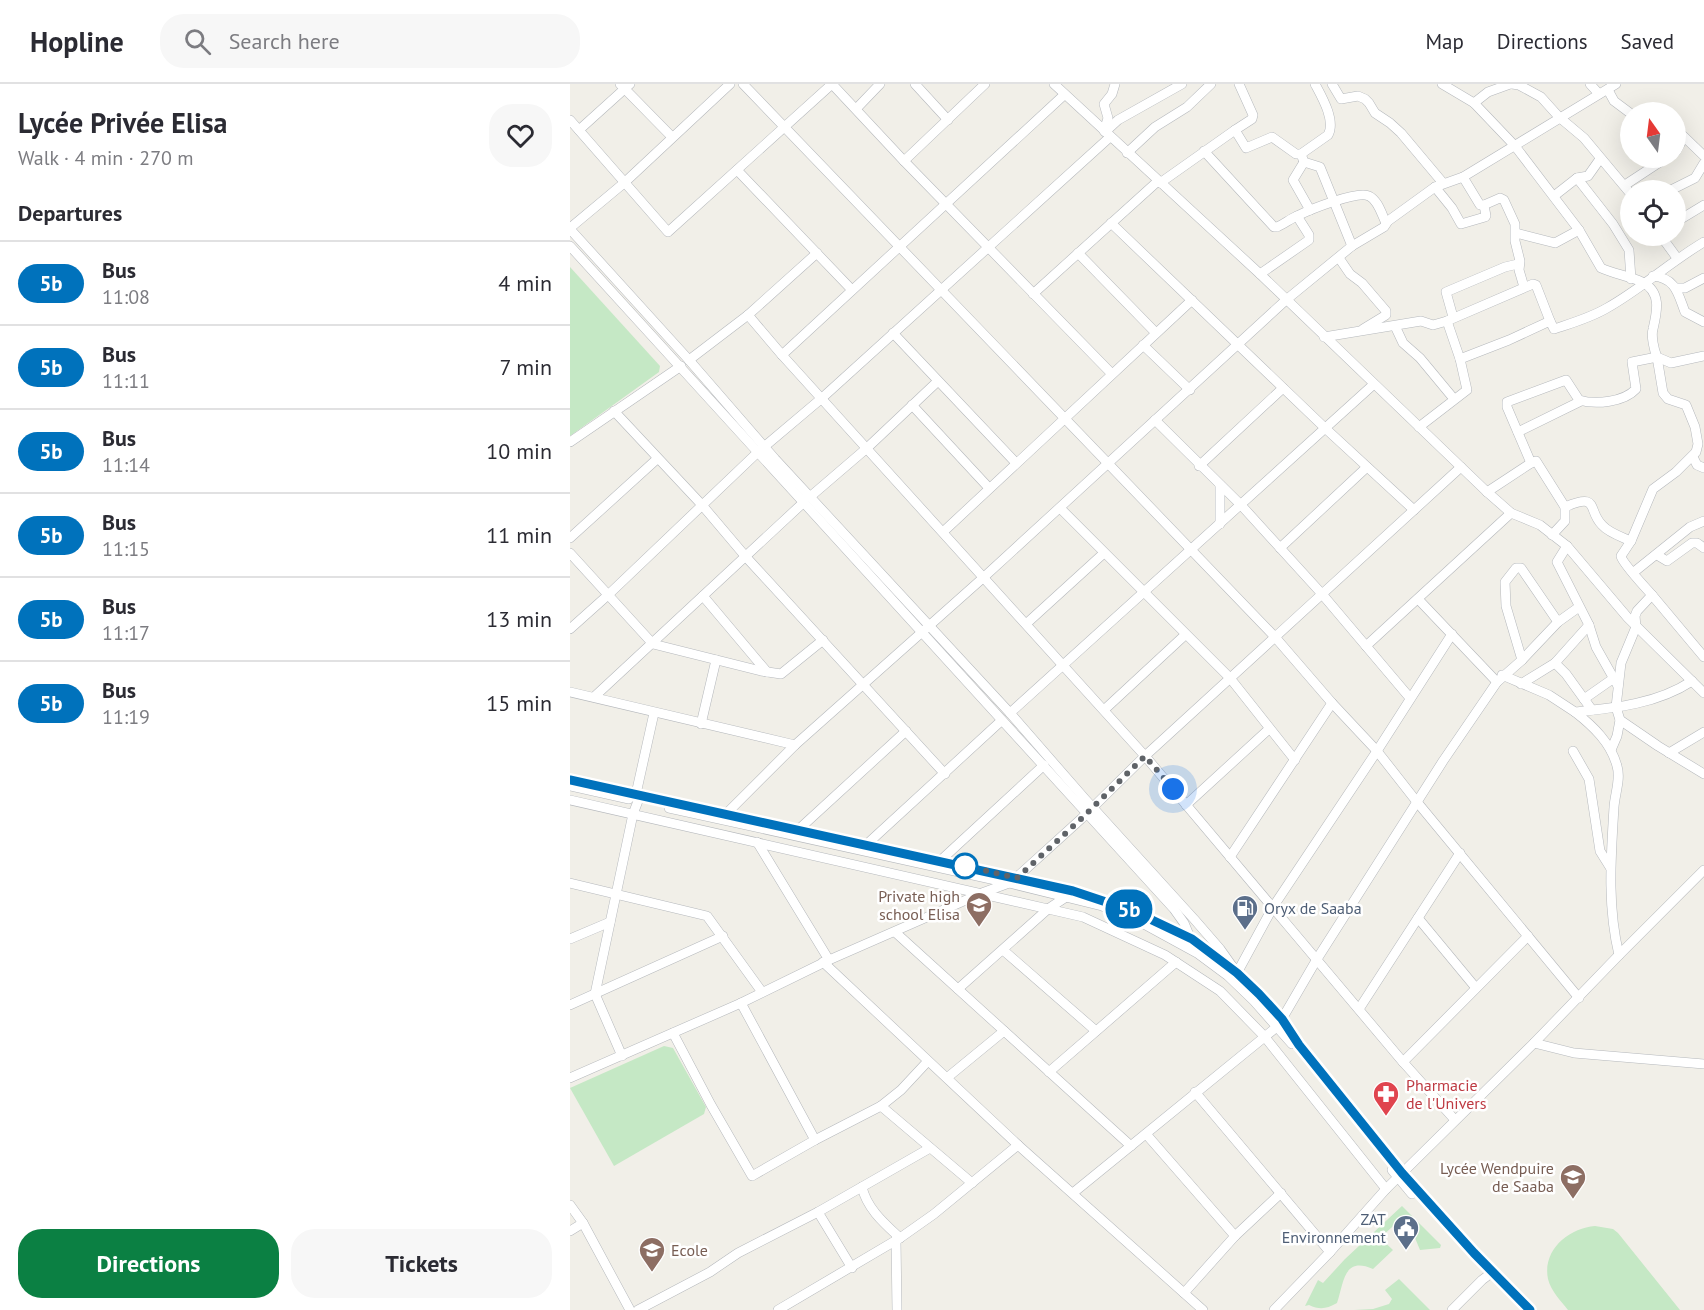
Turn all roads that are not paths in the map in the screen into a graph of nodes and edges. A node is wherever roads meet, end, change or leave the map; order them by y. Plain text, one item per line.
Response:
1 (730, 84) edge
2 (743, 84) edge
3 (832, 84) edge
4 (880, 84) edge
5 (915, 84) edge
6 (985, 84) edge
7 (1054, 84) edge
8 (1115, 84) edge
9 (1182, 84) edge
10 (1211, 84) edge
11 (1239, 84) edge
12 (1315, 84) edge
13 (1332, 84) edge
14 (1442, 84) edge
15 (1511, 84) edge
16 (1590, 84) edge
17 (1616, 84) edge
18 (625, 86) edge
19 (1495, 86) edge
20 (1603, 92) junction
21 (1064, 95) junction
22 (1474, 103) junction
23 (1620, 106) edge
24 (856, 109) junction
25 (1559, 117) junction
26 (570, 120) edge
27 (948, 120) junction
28 (784, 128) junction
29 (579, 130) junction
30 (1235, 130) junction
31 (1106, 133) junction
32 (672, 137) junction
33 (1686, 139) edge
34 (1515, 146) junction
35 (1204, 151) junction
36 (1127, 153) junction
37 (1704, 156) edge
38 (1303, 158) junction
39 (1600, 159) junction
40 (904, 161) junction
41 (1704, 163) edge
42 (1654, 168) edge
43 (737, 170) junction
44 (1463, 177) junction
45 (1576, 178) junction
46 (1620, 180) edge
47 (1639, 180) edge
48 (1159, 182) junction
49 (1686, 182) edge
50 (624, 183) junction
51 (1439, 185) junction
52 (1554, 196) junction
53 (1335, 202) junction
54 (946, 205) junction
55 (1484, 205) junction
56 (1704, 205) edge
57 (1310, 210) junction
58 (1297, 216) junction
59 (1686, 216) edge
60 (1111, 223) junction
61 (1386, 223) junction
62 (570, 229) edge
63 (1579, 230) junction
64 (1516, 233) junction
65 (1704, 242) edge
66 (570, 246) edge
67 (1352, 246) junction
68 (1668, 246) edge
69 (899, 247) junction
70 (987, 247) junction
71 (817, 253) junction
72 (1078, 253) junction
73 (1339, 258) junction
74 (1677, 258) junction
75 (1518, 264) junction
76 (1260, 274) junction
77 (1653, 276) junction
78 (1704, 278) edge
79 (1631, 279) junction
80 (1644, 283) junction
81 (1524, 287) junction
82 (1677, 288) junction
83 (852, 290) junction
84 (940, 290) junction
85 (1034, 294) junction
86 (1192, 300) junction
87 (1286, 300) junction
88 (748, 315) junction
89 (1450, 319) junction
90 (1550, 321) junction
91 (1704, 322) edge
92 (1395, 326) junction
93 (1360, 331) junction
94 (892, 333) junction
95 (1156, 333) junction
96 (1324, 337) junction
97 (1143, 345) junction
98 (1239, 345) junction
99 (782, 355) junction
100 (1704, 356) edge
101 (1657, 357) junction
102 (1460, 359) junction
103 (689, 360) junction
104 (681, 366) junction
105 (1112, 374) junction
106 (938, 381) junction
107 (1374, 384) junction
108 (1283, 388) junction
109 (1190, 390) junction
110 (822, 398) junction
111 (1455, 399) junction
112 (1581, 401) junction
113 (912, 405) junction
114 (614, 411) junction
115 (1064, 419) junction
116 (1155, 420) junction
117 (1700, 426) edge
118 (1419, 427) junction
119 (1325, 428) junction
120 (1518, 432) junction
121 (570, 442) edge
122 (867, 448) junction
123 (761, 449) junction
124 (1693, 457) junction
125 (657, 459) junction
126 (1016, 463) junction
127 (1531, 463) junction
128 (1108, 464) junction
129 (1199, 466) junction
130 (1367, 467) junction
131 (1461, 467) junction
132 (1704, 468) edge
133 (1220, 485) junction
134 (989, 488) junction
135 (1487, 492) junction
136 (807, 499) junction
137 (702, 505) junction
138 (1241, 505) junction
139 (1565, 507) junction
140 (1060, 508) junction
141 (1414, 510) junction
142 (1511, 513) junction
143 (1704, 521) edge
144 (1220, 524) junction
145 (943, 532) junction
146 (1552, 535) junction
147 (570, 538) edge
148 (1631, 541) junction
149 (1567, 546) junction
150 (1280, 548) junction
151 (1704, 548) edge
152 (1192, 549) junction
153 (570, 553) edge
154 (1104, 553) junction
155 (1657, 555) junction
156 (747, 557) junction
157 (1634, 572) junction
158 (984, 578) junction
159 (1144, 593) junction
160 (1322, 594) junction
161 (608, 595) junction
162 (1652, 595) junction
163 (703, 596) junction
164 (1418, 599) junction
165 (1579, 607) junction
166 (1558, 622) junction
167 (1026, 624) junction
168 (1589, 626) junction
169 (1636, 627) junction
170 (570, 628) edge
171 (926, 629) junction
172 (1452, 634) junction
173 (1185, 635) junction
174 (1275, 637) junction
175 (823, 640) junction
176 (653, 644) junction
177 (1366, 646) junction
178 (1704, 657) edge
179 (716, 660) junction
180 (1522, 660) junction
181 (1555, 663) junction
182 (1064, 666) junction
183 (767, 672) junction
184 (1230, 678) junction
185 (1614, 678) junction
186 (1500, 679) junction
187 (1692, 681) junction
188 (1521, 684) junction
189 (864, 686) junction
190 (1619, 688) junction
191 (570, 692) edge
192 (1704, 693) edge
193 (594, 697) junction
194 (1410, 698) junction
195 (1584, 699) junction
196 (1332, 703) junction
197 (1616, 707) junction
198 (1104, 710) junction
199 (1592, 710) junction
200 (1575, 712) junction
201 (654, 713) junction
202 (1010, 713) junction
203 (1001, 720) junction
204 (1620, 720) junction
205 (701, 724) junction
206 (1269, 729) junction
207 (906, 731) junction
208 (1704, 732) edge
209 (795, 745) junction
210 (1611, 750) junction
211 (1377, 751) junction
212 (1573, 751) dead end
213 (1669, 753) junction
214 (1145, 756) junction
215 (1295, 760) junction
216 (1044, 765) junction
217 (945, 774) junction
218 (1704, 774) edge
219 (570, 780) edge
220 (570, 786) edge
221 (637, 797) junction
222 (570, 800) edge
223 (1417, 802) junction
224 (1186, 805) junction
225 (1089, 811) junction
226 (633, 814) junction
227 (726, 814) junction
228 (798, 830) junction
229 (757, 842) junction
230 (866, 845) junction
231 (1460, 853) junction
232 (1230, 857) junction
233 (940, 861) junction
234 (1610, 867) junction
235 (1704, 870) edge
236 (1013, 880) junction
237 (570, 883) edge
238 (617, 893) junction
239 (982, 893) junction
240 (1065, 897) junction
241 (1273, 907) junction
242 (1048, 909) junction
243 (1418, 918) junction
244 (610, 921) junction
245 (895, 932) junction
246 (723, 936) junction
247 (1528, 936) junction
248 (570, 939) edge
249 (1190, 943) junction
250 (1003, 950) junction
251 (1619, 955) junction
252 (1317, 959) junction
253 (826, 961) junction
254 (1176, 962) junction
255 (1237, 973) junction
256 (1476, 988) junction
257 (958, 989) junction
258 (762, 992) junction
259 (595, 994) junction
260 (1579, 998) junction
261 (741, 1003) junction
262 (570, 1005) edge
263 (1359, 1009) junction
264 (1280, 1023) junction
265 (1004, 1031) junction
266 (1096, 1031) junction
267 (673, 1033) junction
268 (1264, 1036) junction
269 (1534, 1044) junction
270 (622, 1056) junction
271 (928, 1061) junction
272 (1403, 1062) junction
273 (1704, 1064) edge
274 (1048, 1072) junction
275 (948, 1077) junction
276 (570, 1078) edge
277 (1195, 1092) junction
278 (881, 1106) junction
279 (1455, 1120) junction
280 (1146, 1134) junction
281 (814, 1140) junction
282 (1018, 1144) junction
283 (1131, 1146) junction
284 (930, 1148) junction
285 (1400, 1176) junction
286 (972, 1183) junction
287 (862, 1187) junction
288 (1386, 1189) junction
289 (1073, 1193) junction
290 (1281, 1193) junction
291 (570, 1205) edge
292 (818, 1212) junction
293 (583, 1223) junction
294 (570, 1231) edge
295 (1235, 1236) junction
296 (898, 1239) junction
297 (1330, 1252) junction
298 (852, 1268) junction
299 (1490, 1274) junction
300 (1184, 1293) junction
301 (630, 1310) edge
302 (638, 1310) edge
303 (778, 1310) edge
304 (897, 1310) edge
305 (1203, 1310) edge
306 (1274, 1310) edge
307 (1452, 1310) edge
308 (1529, 1310) edge

1 - 32 street
2 - 28 street
3 - 24 street
3 - 28 street
4 - 24 street
5 - 27 street
6 - 27 street
7 - 21 street
8 - 31 street
9 - 31 street
10 - 36 street
11 - 30 street
12 - 38 street
13 - 51 street
14 - 22 street
15 - 19 street
15 - 25 street
16 - 20 street
17 - 20 street
18 - 29 street
18 - 32 street
19 - 22 street
20 - 23 street
20 - 25 street
21 - 31 street
21 - 54 street
22 - 34 street
24 - 40 street
25 - 34 street
25 - 39 street
26 - 29 street
27 - 40 street
28 - 43 street
28 - 69 street
29 - 50 street
30 - 35 street
30 - 38 street
31 - 36 street
31 - 70 street
32 - 50 street
33 - 37 street
34 - 44 street
34 - 52 street
35 - 48 street
35 - 58 street
36 - 48 street
38 - 53 street
38 - 57 street
39 - 45 street
39 - 46 street
40 - 54 street
41 - 49 street
42 - 47 street
43 - 50 street
43 - 71 street
44 - 51 street
44 - 55 street
45 - 52 street
45 - 79 street
48 - 60 street
48 - 76 street
50 - 62 street
51 - 55 street
51 - 61 street
52 - 63 street
53 - 57 street
53 - 61 street
53 - 67 street
54 - 69 street
54 - 70 street
55 - 64 street
56 - 59 street
57 - 58 street
58 - 76 street
60 - 72 street
60 - 86 street
61 - 67 street
62 - 103 street
63 - 64 street
63 - 79 street
64 - 75 street
65 - 74 street
66 - 104 street
67 - 73 street
68 - 74 street
69 - 83 street
69 - 84 street
70 - 84 street
70 - 85 street
71 - 83 street
71 - 88 street
72 - 85 street
72 - 95 street
73 - 87 street
73 - 93 street
74 - 77 street
75 - 81 street
75 - 89 street
76 - 87 street
77 - 80 street
77 - 82 street
78 - 82 street
79 - 80 street
80 - 90 street
80 - 101 street
81 - 89 street
81 - 90 street
82 - 91 street
83 - 99 street
84 - 94 street
84 - 115 street
85 - 105 street
86 - 95 street
86 - 98 street
87 - 96 street
87 - 98 street
88 - 99 street
88 - 103 street
89 - 92 street
89 - 102 street
90 - 102 street
92 - 93 street
92 - 111 street
93 - 96 street
94 - 106 street
94 - 110 street
95 - 97 street
96 - 107 street
97 - 105 street
97 - 109 street
98 - 108 street
98 - 109 street
99 - 110 street
100 - 101 street
101 - 112 street
101 - 117 street
102 - 111 street
103 - 123 street
104 - 114 street
104 - 123 street
105 - 115 street
106 - 113 street
106 - 126 street
107 - 118 street
107 - 119 street
108 - 119 street
108 - 129 street
109 - 116 street
110 - 122 street
110 - 123 street
111 - 118 street
112 - 120 street
112 - 120 street
113 - 122 street
113 - 134 street
114 - 121 street
114 - 125 street
115 - 126 street
115 - 128 street
116 - 128 street
116 - 129 street
117 - 124 street
118 - 131 street
119 - 130 street
119 - 138 street
120 - 127 street
122 - 136 street
122 - 145 street
123 - 136 street
123 - 137 street
124 - 132 street
124 - 148 street
125 - 137 street
125 - 147 street
126 - 134 street
127 - 135 street
127 - 139 street
128 - 140 street
128 - 152 street
129 - 133 street
130 - 141 street
130 - 150 street
131 - 135 street
131 - 141 street
133 - 138 street
133 - 144 street
134 - 145 street
135 - 142 street
136 - 156 street
136 - 171 street
137 - 156 street
137 - 161 street
138 - 144 street
138 - 150 street
139 - 146 street
139 - 148 street
140 - 154 street
140 - 158 street
141 - 160 street
142 - 146 street
142 - 164 street
143 - 155 street
144 - 152 street
145 - 158 street
146 - 149 street
148 - 157 street
149 - 165 street
149 - 169 street
150 - 160 street
151 - 155 street
152 - 159 street
152 - 174 street
153 - 161 street
154 - 159 street
154 - 167 street
155 - 157 street
156 - 163 street
156 - 175 street
157 - 162 street
158 - 167 street
158 - 171 street
159 - 173 street
159 - 182 street
160 - 174 street
160 - 177 street
161 - 170 street
161 - 176 street
162 - 169 street
162 - 178 street
163 - 176 street
163 - 183 street
164 - 172 street
164 - 177 street
165 - 166 street
165 - 168 street
166 - 180 street
166 - 180 street
167 - 182 street
168 - 181 street
168 - 185 street
169 - 187 street
169 - 190 street
171 - 189 street
171 - 202 street
171 - 203 street
172 - 186 street
172 - 194 street
173 - 184 street
173 - 198 street
174 - 184 street
174 - 196 street
175 - 183 street
175 - 189 street
176 - 179 street
176 - 193 street
177 - 194 street
179 - 183 street
179 - 205 street
180 - 186 street
181 - 188 street
181 - 195 street
182 - 198 street
182 - 202 street
184 - 206 street
184 - 214 street
185 - 190 street
185 - 195 street
186 - 188 street
186 - 223 street
187 - 192 street
187 - 197 street
188 - 200 street
189 - 207 street
189 - 209 street
190 - 197 street
191 - 193 street
193 - 201 street
194 - 211 street
195 - 199 street
196 - 211 street
196 - 215 street
197 - 199 street
197 - 204 street
198 - 214 street
199 - 200 street
200 - 210 street
201 - 205 street
201 - 221 street
202 - 225 street
203 - 216 street
203 - 217 street
204 - 210 street
204 - 213 street
205 - 209 street
206 - 215 street
206 - 224 street
207 - 217 street
207 - 228 street
208 - 213 street
209 - 227 street
210 - 234 street
211 - 223 street
211 - 241 street
212 - 234 street
213 - 218 street
214 - 224 street
214 - 225 street
215 - 232 street
216 - 225 street
216 - 233 street
217 - 230 street
219 - 221 street
220 - 221 street
221 - 226 street
221 - 227 street
221 - 236 street
222 - 226 street
223 - 231 street
223 - 252 street
224 - 232 street
225 - 236 street
225 - 249 street
225 - 255 street
226 - 229 street
226 - 238 street
227 - 228 street
228 - 230 street
229 - 239 street
229 - 253 street
230 - 233 street
231 - 243 street
231 - 247 street
232 - 241 street
233 - 236 street
234 - 251 street
235 - 251 street
236 - 239 street
236 - 240 street
236 - 249 street
237 - 238 street
238 - 244 street
238 - 246 street
239 - 242 street
239 - 245 street
240 - 242 street
240 - 249 street
241 - 252 street
241 - 255 street
242 - 250 street
242 - 254 street
243 - 256 street
243 - 263 street
244 - 248 street
244 - 259 street
245 - 253 street
245 - 257 street
246 - 258 street
246 - 259 street
247 - 256 street
247 - 260 street
249 - 255 street
249 - 264 street
250 - 257 street
250 - 266 street
251 - 260 street
252 - 263 street
252 - 264 street
253 - 258 street
253 - 271 street
254 - 266 street
254 - 268 street
255 - 264 street
256 - 272 street
257 - 265 street
258 - 261 street
259 - 262 street
259 - 270 street
260 - 269 street
261 - 267 street
261 - 281 street
263 - 272 street
264 - 268 street
264 - 285 street
265 - 274 street
265 - 275 street
266 - 274 street
267 - 270 street
267 - 281 street
268 - 277 street
268 - 288 street
269 - 273 street
269 - 279 street
270 - 276 street
271 - 275 street
271 - 278 street
272 - 279 street
274 - 283 street
275 - 282 street
277 - 280 street
277 - 290 street
278 - 281 street
278 - 284 street
279 - 285 street
280 - 283 street
280 - 295 street
282 - 286 street
282 - 289 street
283 - 289 street
284 - 286 street
284 - 287 street
285 - 288 street
285 - 299 street
285 - 308 street
286 - 296 street
287 - 292 street
287 - 296 street
288 - 297 street
289 - 300 street
290 - 295 street
290 - 297 street
291 - 293 street
292 - 298 street
292 - 302 street
293 - 294 street
293 - 301 street
295 - 300 street
296 - 298 street
296 - 304 street
297 - 306 street
298 - 303 street
299 - 307 street
299 - 308 street
300 - 305 street

